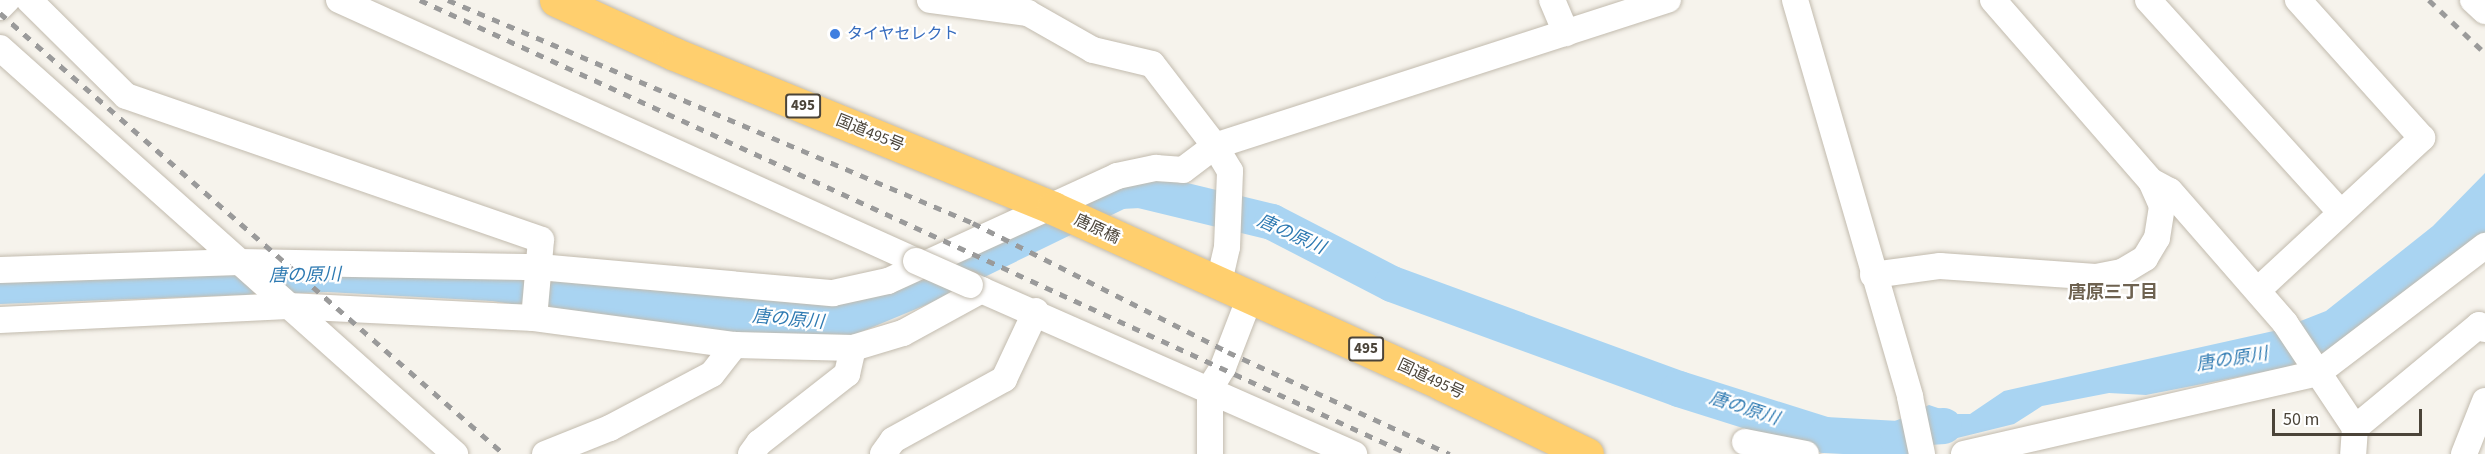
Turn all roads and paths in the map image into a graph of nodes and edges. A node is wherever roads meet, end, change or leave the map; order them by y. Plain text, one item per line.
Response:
1 (7, 0) edge
2 (29, 0) edge
3 (339, 0) edge
4 (556, 0) edge
5 (930, 0) edge
6 (1552, 0) edge
7 (1668, 0) edge
8 (1795, 0) edge
9 (1993, 0) edge
10 (2148, 0) edge
11 (2298, 0) edge
12 (2472, 0) edge
13 (0, 7) edge
14 (2485, 11) edge
15 (1566, 33) junction
16 (0, 48) edge
17 (1215, 146) junction
18 (2151, 181) junction
19 (1050, 206) junction
20 (2340, 212) junction
21 (2485, 246) edge
22 (1142, 249) joint
23 (242, 265) junction
24 (0, 270) edge
25 (539, 272) junction
26 (1873, 275) junction
27 (1219, 282) junction
28 (976, 287) junction
29 (2258, 290) junction
30 (1250, 297) junction
31 (282, 302) junction
32 (1036, 311) junction
33 (534, 313) junction
34 (0, 320) edge
35 (2485, 329) edge
36 (735, 345) junction
37 (853, 348) junction
38 (2316, 368) junction
39 (1210, 388) junction
40 (2485, 401) edge
41 (2355, 428) junction
42 (1745, 442) dead end
43 (2472, 450) edge
44 (455, 454) edge
45 (546, 454) edge
46 (751, 454) edge
47 (883, 454) edge
48 (1210, 454) edge
49 (1354, 454) edge
50 (1587, 454) edge
51 (1806, 454) edge
52 (1922, 454) edge
53 (1964, 454) edge
54 (2353, 454) edge

1 - 13 street
2 - 25 street
3 - 28 street, bridge
4 - 19 highway, 国道495号 / 495
5 - 17 street
6 - 15 street
7 - 15 street
8 - 26 street
9 - 18 street
10 - 20 street
11 - 20 street
12 - 14 street
15 - 17 street
16 - 23 street
17 - 19 street
17 - 27 street
18 - 26 street
18 - 29 street
19 - 22 highway, 唐原橋 / 495
19 - 25 street
20 - 29 street
21 - 38 street
22 - 27 highway, 国道495号 / 495
23 - 24 street
23 - 25 street
23 - 31 street
25 - 33 street
26 - 52 street
27 - 30 highway, 国道495号 / 495
28 - 32 street
28 - 37 street
29 - 38 street
30 - 39 street
30 - 50 highway, 国道495号 / 495
31 - 33 street
31 - 34 street
31 - 44 street
32 - 39 street
32 - 47 street
33 - 36 street
35 - 41 street
36 - 37 street
36 - 45 street
37 - 46 street
38 - 41 street
38 - 53 street
39 - 48 street
39 - 49 street
40 - 43 street
41 - 54 street
42 - 51 street

